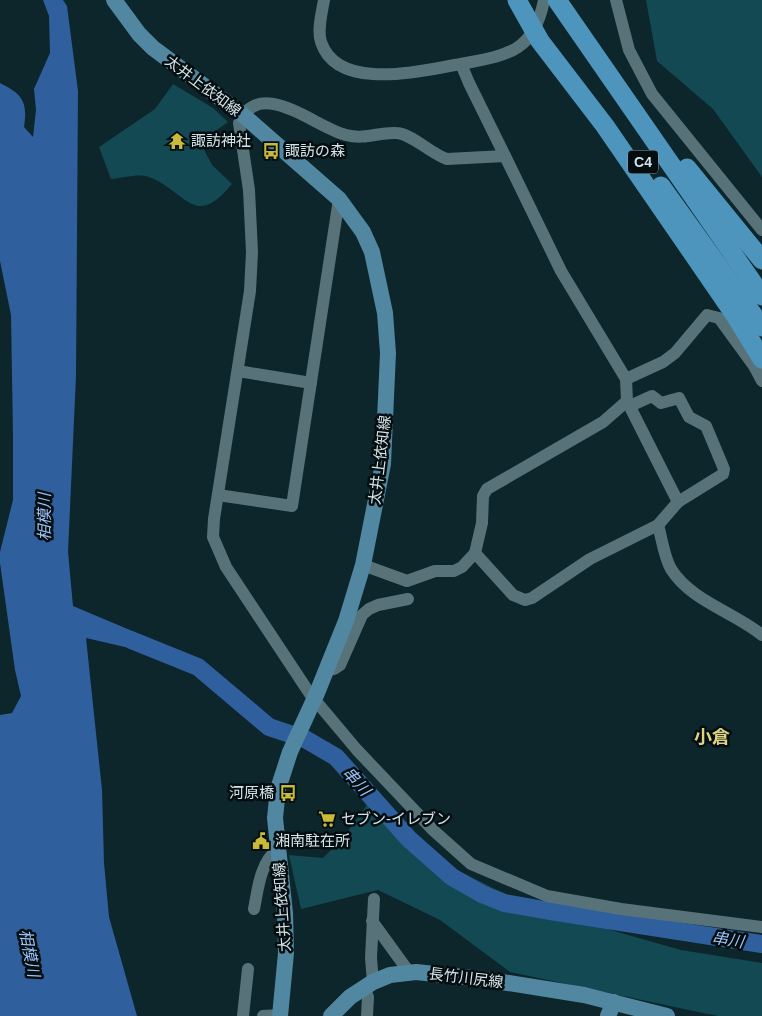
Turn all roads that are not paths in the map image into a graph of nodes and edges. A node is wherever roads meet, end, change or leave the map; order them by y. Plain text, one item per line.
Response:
1 (114, 0) edge
2 (324, 0) edge
3 (518, 0) edge
4 (544, 0) edge
5 (556, 0) edge
6 (616, 0) edge
7 (578, 31) junction
8 (462, 64) junction
9 (243, 115) junction
10 (506, 156) junction
11 (338, 199) junction
12 (762, 230) edge
13 (762, 260) edge
14 (762, 296) edge
15 (762, 327) edge
16 (762, 360) edge
17 (238, 370) junction
18 (626, 379) junction
19 (762, 381) edge
20 (310, 383) junction
21 (628, 404) junction
22 (218, 495) junction
23 (678, 502) junction
24 (658, 525) junction
25 (475, 553) junction
26 (363, 565) junction
27 (408, 599) dead end
28 (762, 635) edge
29 (327, 670) junction
30 (313, 701) junction
31 (277, 850) junction
32 (374, 899) dead end
33 (254, 909) dead end
34 (372, 921) junction
35 (762, 927) edge
36 (248, 969) dead end
37 (409, 972) junction
38 (369, 984) junction
39 (611, 1009) edge
40 (243, 1016) edge
41 (263, 1016) edge
42 (280, 1016) edge
43 (331, 1016) edge
44 (367, 1016) edge
45 (667, 1016) edge

1 - 9 main road, 太井上依知線
2 - 8 street
3 - 15 highway, C4
3 - 16 highway
4 - 8 street
5 - 7 highway, C4
6 - 12 street
7 - 13 highway
7 - 14 highway, C4
8 - 10 street
9 - 10 street
9 - 11 main road, 太井上依知線
9 - 17 street
10 - 18 street
11 - 20 street
11 - 26 main road, 太井上依知線
17 - 20 street
17 - 22 street
18 - 19 street
18 - 21 street
20 - 22 street
21 - 23 street
21 - 23 street
21 - 25 street
22 - 30 street
23 - 24 street
24 - 25 street
24 - 28 street
25 - 26 street
26 - 29 main road, 太井上依知線
27 - 29 street
29 - 30 main road, 太井上依知線
30 - 31 main road, 太井上依知線
30 - 35 street
31 - 33 street
31 - 42 main road, 太井上依知線
32 - 34 street
34 - 37 street
34 - 38 street
36 - 40 street
37 - 38 main road, 長竹川尻線
37 - 39 main road, 長竹川尻線
38 - 43 main road, 長竹川尻線
38 - 44 street
39 - 45 main road, 長竹川尻線
41 - 42 street

